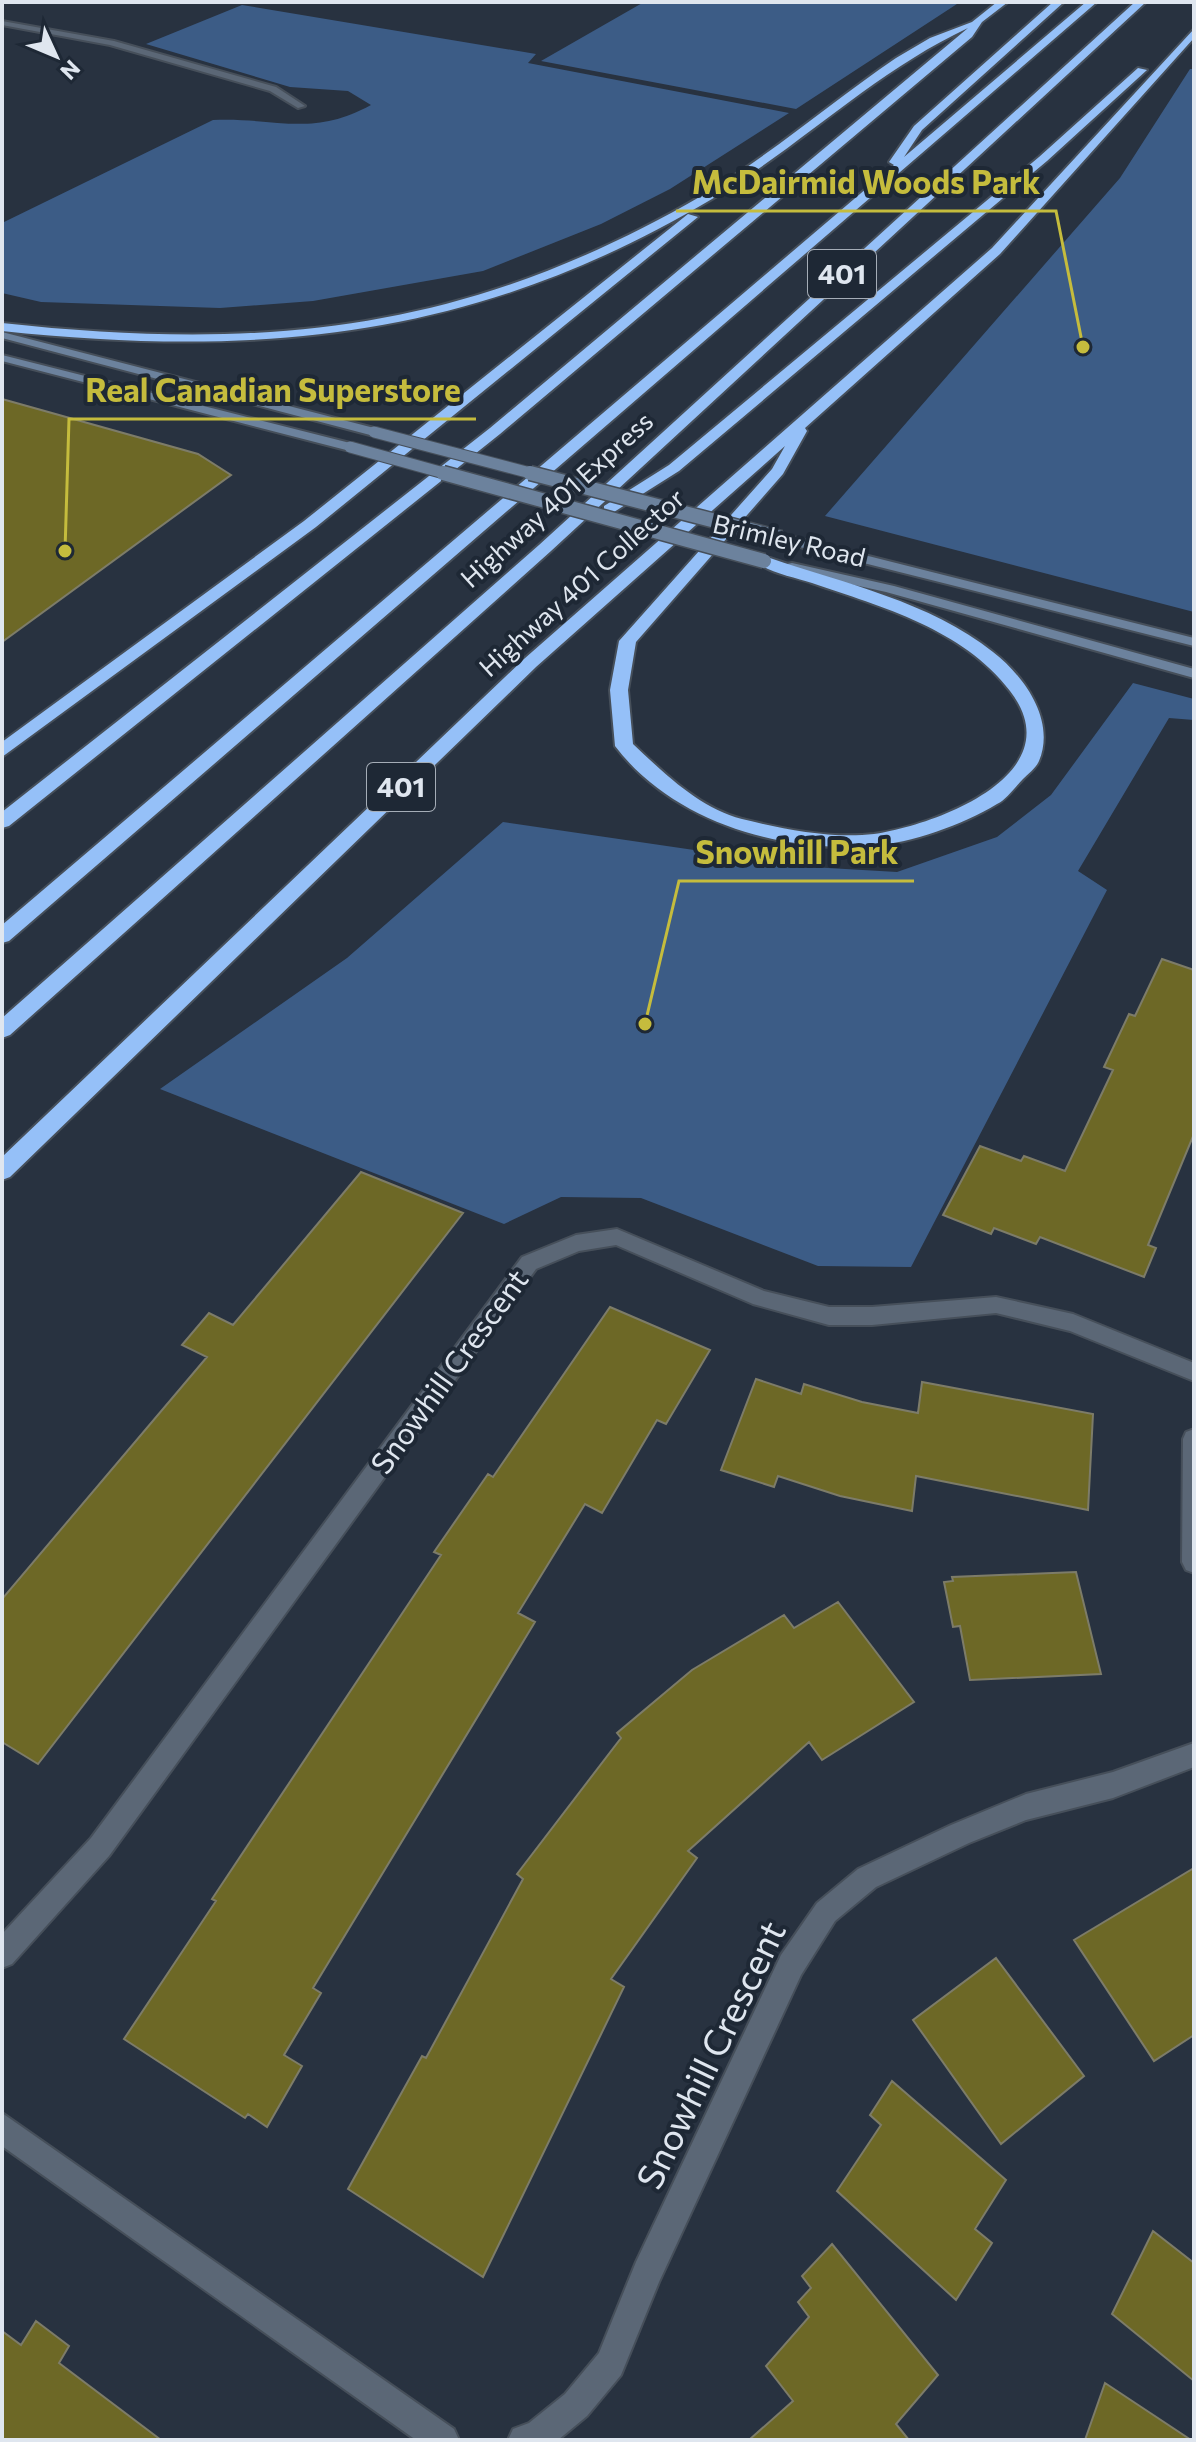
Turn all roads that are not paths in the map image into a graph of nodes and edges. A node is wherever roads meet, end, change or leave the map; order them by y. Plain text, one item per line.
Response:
1 (1003, 2) edge
2 (1059, 2) edge
3 (1092, 2) edge
4 (1141, 2) edge
5 (978, 20) junction
6 (2, 23) edge
7 (1194, 23) edge
8 (1194, 32) edge
9 (301, 106) dead end
10 (877, 188) junction
11 (709, 196) junction
12 (2, 327) edge
13 (2, 335) edge
14 (2, 358) edge
15 (809, 415) junction
16 (516, 494) junction
17 (545, 548) junction
18 (764, 561) junction
19 (1194, 642) edge
20 (1194, 674) edge
21 (2, 751) edge
22 (2, 822) edge
23 (2, 936) edge
24 (2, 1030) edge
25 (2, 1171) edge
26 (1194, 1372) edge
27 (1194, 1439) edge
28 (1194, 1562) edge
29 (1194, 1755) edge
30 (2, 1954) edge
31 (2, 2128) edge
32 (443, 2440) edge
33 (524, 2440) edge

1 - 5 highway
2 - 10 highway
3 - 10 highway, Highway 401 Express / 401
4 - 17 highway, Highway 401 Express / 401
5 - 11 highway
5 - 22 highway
6 - 9 street
7 - 17 highway
8 - 15 highway, Highway 401 Collector / 401
10 - 16 highway, Highway 401 Express / 401
11 - 12 highway
11 - 21 highway
13 - 19 main road, Brimley Road, bridge
14 - 16 main road, Brimley Road, bridge
15 - 18 highway
15 - 25 highway, Highway 401 Collector / 401
16 - 18 main road, Brimley Road, bridge
16 - 23 highway, Highway 401 Express / 401
17 - 24 highway, Highway 401 Express / 401
18 - 20 main road, Brimley Road
26 - 30 street, Snowhill Crescent
27 - 28 street
29 - 33 street, Snowhill Crescent
31 - 32 street

